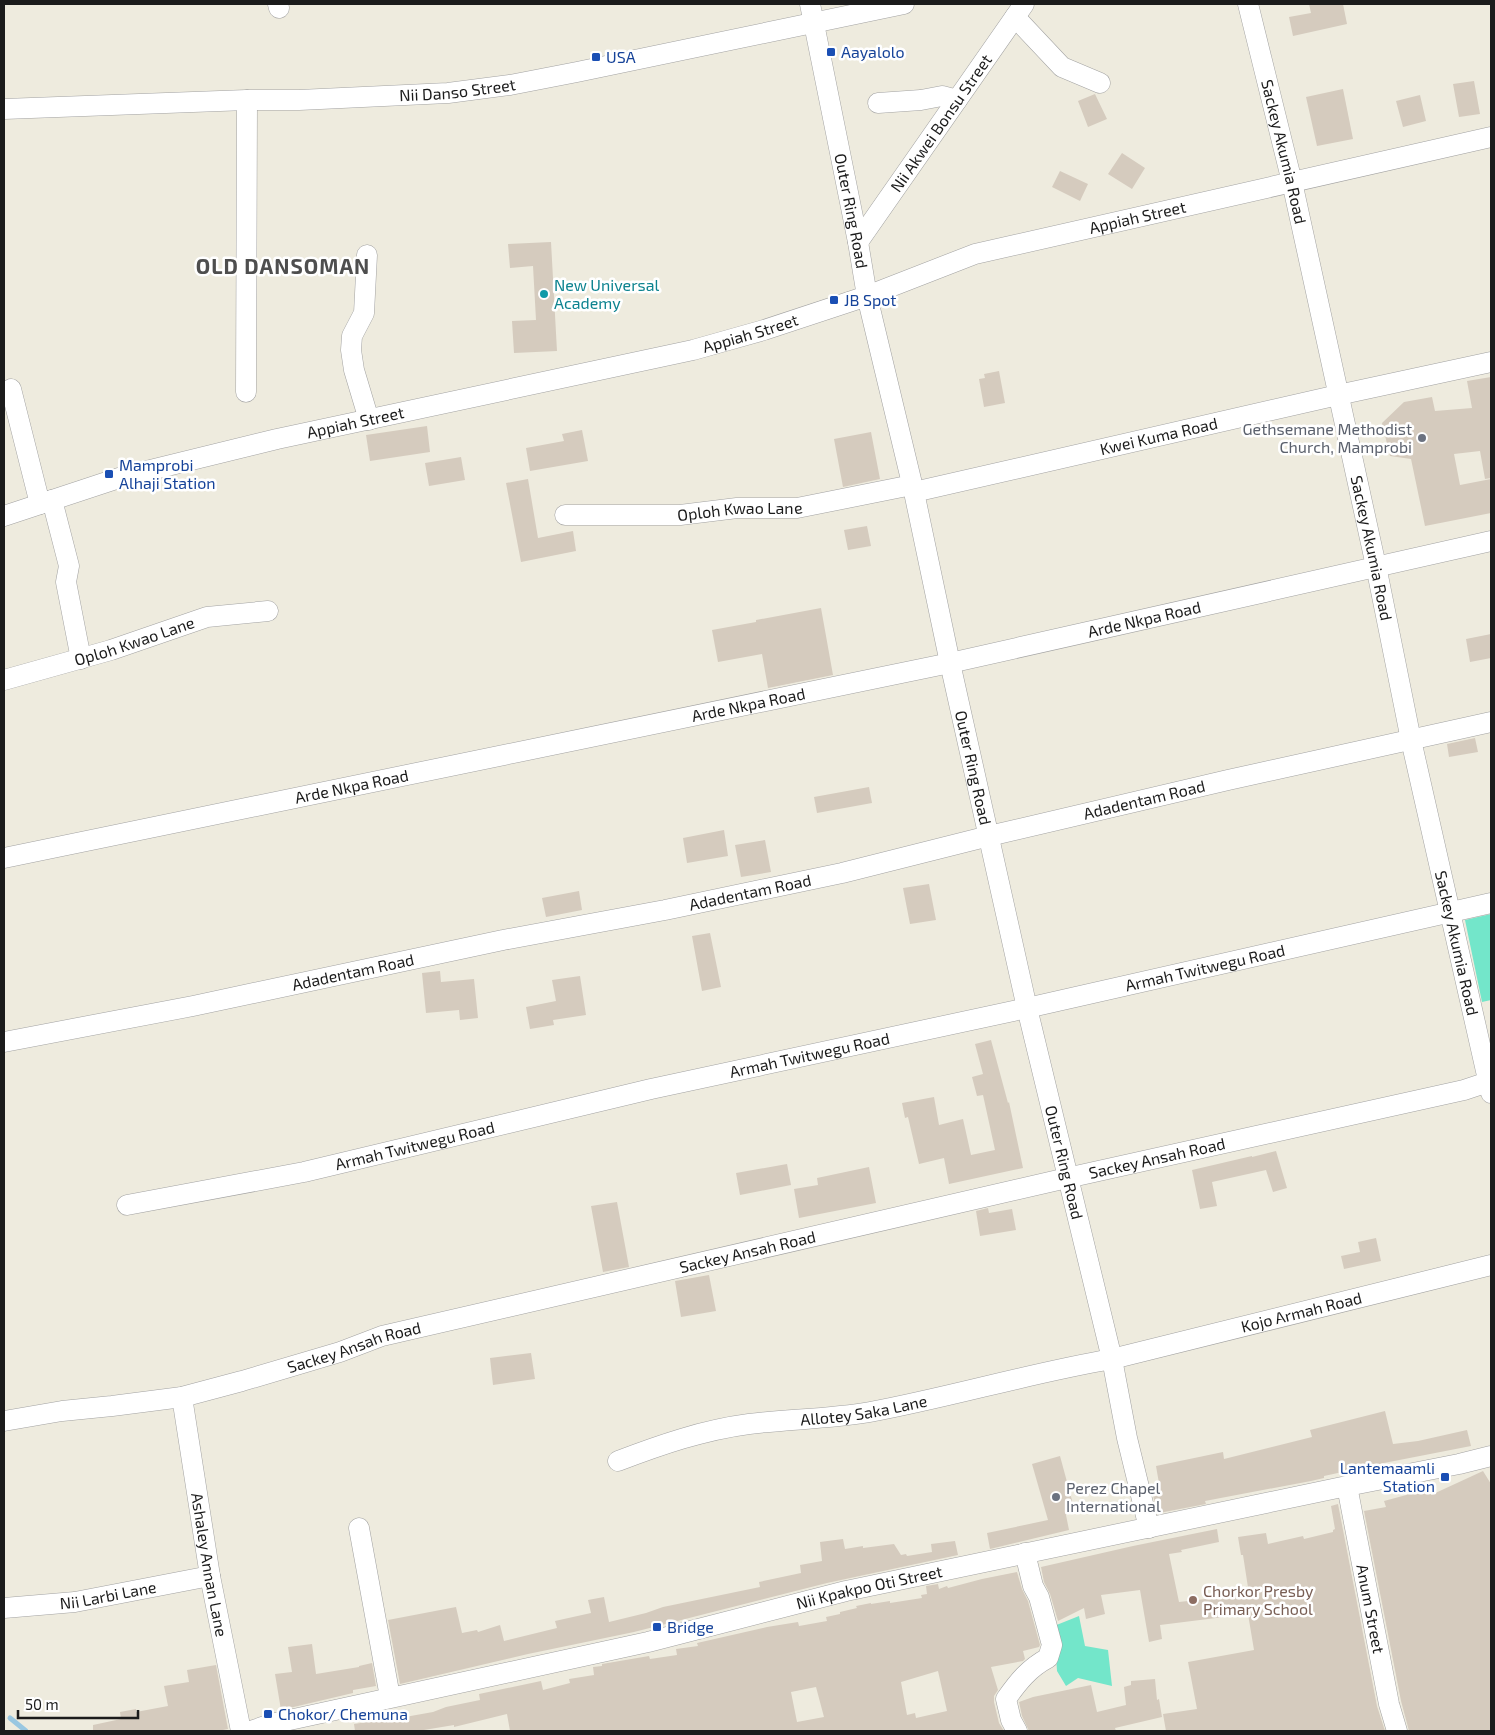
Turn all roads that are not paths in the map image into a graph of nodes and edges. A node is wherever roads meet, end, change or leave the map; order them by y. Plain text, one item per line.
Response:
1 (904, 4) edge
2 (1248, 4) edge
3 (1020, 10) edge
4 (812, 13) edge
5 (1100, 83) dead end
6 (247, 100) junction
7 (957, 100) junction
8 (878, 104) dead end
9 (4, 109) edge
10 (1491, 137) edge
11 (1292, 182) junction
12 (858, 242) junction
13 (367, 255) dead end
14 (867, 296) junction
15 (1491, 362) edge
16 (11, 389) dead end
17 (246, 392) dead end
18 (1338, 395) junction
19 (369, 420) junction
20 (913, 489) junction
21 (46, 502) junction
22 (565, 515) dead end
23 (4, 516) edge
24 (1491, 541) edge
25 (1376, 566) junction
26 (268, 611) dead end
27 (81, 659) junction
28 (950, 663) junction
29 (4, 680) edge
30 (1491, 722) edge
31 (1411, 740) junction
32 (989, 836) junction
33 (4, 858) edge
34 (1491, 903) edge
35 (1450, 914) junction
36 (1027, 1008) junction
37 (4, 1042) edge
38 (1490, 1085) edge
39 (1067, 1178) junction
40 (127, 1205) dead end
41 (1491, 1265) edge
42 (1112, 1359) junction
43 (182, 1397) junction
44 (4, 1421) edge
45 (1491, 1456) edge
46 (618, 1462) dead end
47 (1347, 1486) junction
48 (359, 1528) dead end
49 (1149, 1528) junction
50 (1026, 1553) junction
51 (210, 1576) junction
52 (4, 1608) edge
53 (390, 1697) junction
54 (241, 1731) edge
55 (251, 1731) edge
56 (1017, 1731) edge
57 (1397, 1731) edge

1 - 4 street, Nii Danso Street
2 - 11 street, Sackey Akumia Road
3 - 5 street
3 - 7 street, Nii Akwei Bonsu Street
4 - 6 street, Nii Danso Street
4 - 12 street, Outer Ring Road
6 - 9 street, Nii Danso Street
6 - 17 street
7 - 8 street
7 - 12 street, Nii Akwei Bonsu Street
10 - 11 street, Appiah Street
11 - 14 street, Appiah Street
11 - 18 street, Sackey Akumia Road
12 - 14 street, Outer Ring Road
13 - 19 street
14 - 19 street, Appiah Street
14 - 20 street, Outer Ring Road
15 - 18 street, Kwei Kuma Road
16 - 21 street
18 - 20 street, Kwei Kuma Road
18 - 25 street, Sackey Akumia Road
19 - 21 street, Appiah Street
20 - 22 street, Oploh Kwao Lane
20 - 28 street, Outer Ring Road
21 - 23 street, Appiah Street
21 - 27 street
24 - 25 street, Arde Nkpa Road
25 - 28 street, Arde Nkpa Road
25 - 31 street, Sackey Akumia Road
26 - 27 street, Oploh Kwao Lane
27 - 29 street, Oploh Kwao Lane
28 - 32 street, Outer Ring Road
28 - 33 street, Arde Nkpa Road
30 - 31 street, Adadentam Road
31 - 32 street, Adadentam Road
31 - 35 street, Sackey Akumia Road
32 - 36 street, Outer Ring Road
32 - 37 street, Adadentam Road
34 - 35 street, Armah Twitwegu Road
35 - 36 street, Armah Twitwegu Road
35 - 38 street, Sackey Akumia Road
36 - 39 street, Outer Ring Road
36 - 40 street, Armah Twitwegu Road
38 - 39 street, Sackey Ansah Road
39 - 42 street, Outer Ring Road
39 - 43 street, Sackey Ansah Road
41 - 42 street, Kojo Armah Road
42 - 46 street, Allotey Saka Lane
42 - 49 street, Outer Ring Road
43 - 44 street, Sackey Ansah Road
43 - 51 street, Ashaley Annan Lane
45 - 47 street, Nii Kpakpo Oti Street
47 - 49 street, Nii Kpakpo Oti Street
47 - 57 street, Anum Street
48 - 53 street
49 - 50 street, Nii Kpakpo Oti Street
50 - 53 street, Nii Kpakpo Oti Street
50 - 56 street
51 - 52 street, Nii Larbi Lane
51 - 54 street, Ashaley Annan Lane
53 - 55 street, Nii Kpakpo Oti Street

